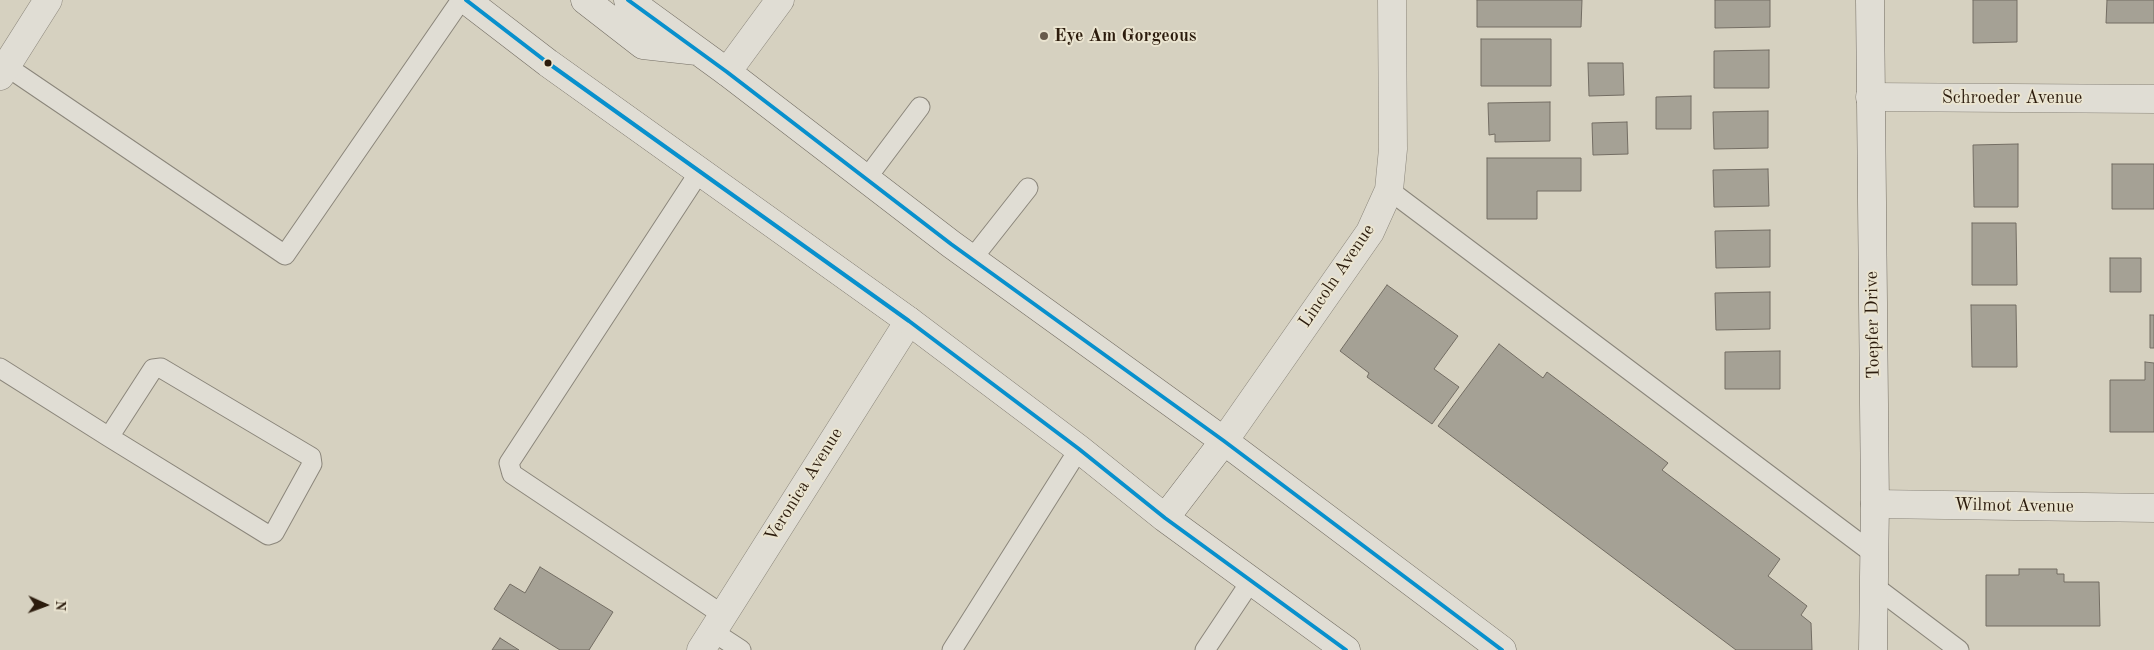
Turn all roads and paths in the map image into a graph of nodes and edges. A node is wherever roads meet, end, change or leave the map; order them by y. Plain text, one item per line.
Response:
1 (48, 0) edge
2 (461, 0) edge
3 (466, 0) edge
4 (585, 0) edge
5 (628, 0) edge
6 (780, 0) edge
7 (1392, 0) edge
8 (1870, 0) edge
9 (495, 10) edge
10 (699, 51) junction
11 (3, 71) edge
12 (727, 72) junction
13 (1870, 98) junction
14 (2154, 99) edge
15 (920, 106) dead end
16 (700, 171) junction
17 (866, 179) junction
18 (1028, 188) dead end
19 (1389, 190) junction
20 (972, 259) junction
21 (909, 320) junction
22 (0, 368) edge
23 (109, 437) junction
24 (1224, 441) junction
25 (1079, 449) junction
26 (1874, 504) junction
27 (2154, 508) edge
28 (1165, 518) junction
29 (1874, 554) junction
30 (1250, 581) junction
31 (1874, 586) junction
32 (712, 632) edge
33 (741, 650) edge
34 (952, 650) edge
35 (1205, 650) edge
36 (1346, 650) edge
37 (1502, 650) edge
38 (1873, 650) edge
39 (1959, 650) edge

1 - 11 street
2 - 11 lane
3 - 9 street
4 - 10 street
5 - 10 street
6 - 12 street
7 - 19 street, Lincoln Avenue
8 - 13 street, Toepfer Drive
9 - 16 street
10 - 12 street
12 - 17 street
13 - 14 street, Schroeder Avenue
13 - 26 street, Toepfer Drive
15 - 17 lane
16 - 21 street
16 - 32 lane
17 - 20 street
18 - 20 lane
19 - 24 street, Lincoln Avenue
19 - 29 lane
20 - 24 street
21 - 25 street
21 - 32 street, Veronica Avenue
22 - 23 lane
23 - 23 lane
24 - 28 street, Lincoln Avenue
24 - 37 street
25 - 28 street
25 - 34 lane
26 - 27 street, Wilmot Avenue
26 - 29 street, Toepfer Drive
28 - 30 street
29 - 31 street, Toepfer Drive
30 - 35 lane
30 - 36 street
31 - 38 street, Toepfer Drive
31 - 39 lane
32 - 33 lane

